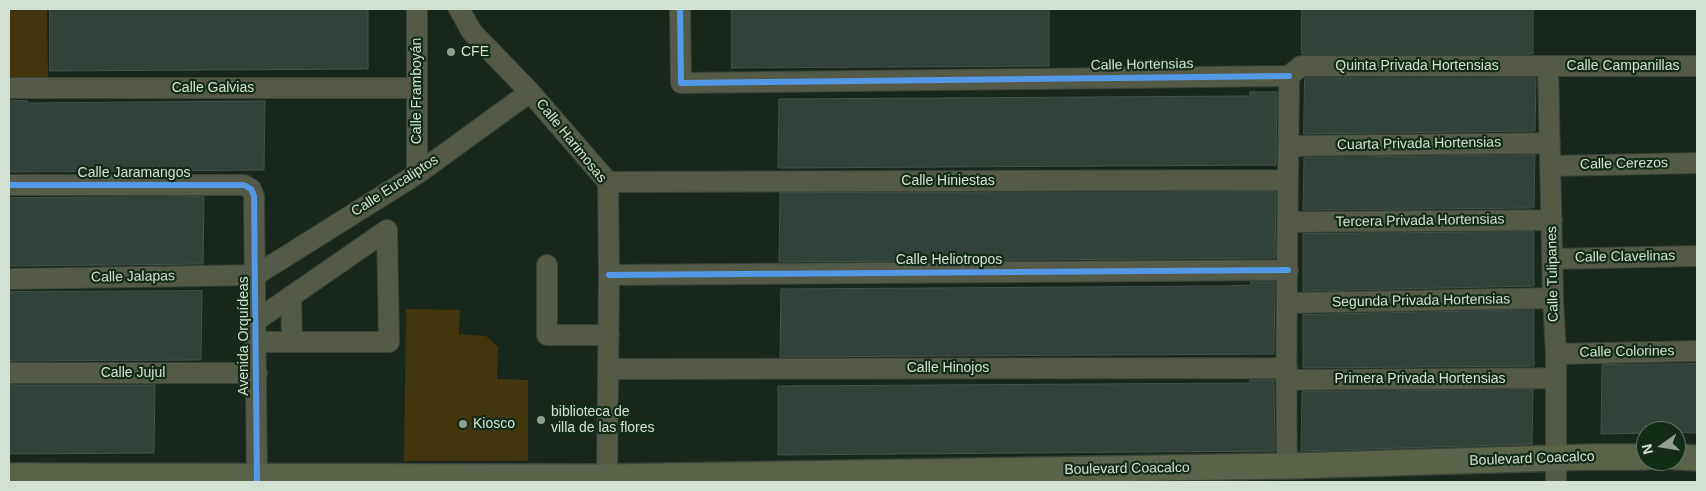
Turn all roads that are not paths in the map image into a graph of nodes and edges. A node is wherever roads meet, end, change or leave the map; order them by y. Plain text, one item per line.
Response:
1 (417, 9) edge
2 (459, 9) edge
3 (680, 9) edge
4 (1548, 66) junction
5 (1697, 66) edge
6 (1289, 76) junction
7 (9, 88) edge
8 (417, 88) junction
9 (530, 92) junction
10 (1550, 143) junction
11 (1289, 146) junction
12 (1697, 163) edge
13 (1550, 166) junction
14 (417, 174) junction
15 (1288, 180) junction
16 (608, 182) junction
17 (9, 186) edge
18 (254, 196) joint
19 (1552, 220) junction
20 (1288, 222) junction
21 (1697, 256) edge
22 (1552, 258) junction
23 (547, 265) dead end
24 (1288, 270) junction
25 (256, 275) junction
26 (610, 275) junction
27 (9, 279) edge
28 (291, 296) junction
29 (1553, 298) junction
30 (1288, 303) junction
31 (257, 320) junction
32 (609, 335) junction
33 (257, 342) junction
34 (292, 342) junction
35 (1697, 351) edge
36 (1556, 354) junction
37 (609, 369) junction
38 (257, 373) junction
39 (9, 374) edge
40 (1286, 374) junction
41 (1555, 378) junction
42 (1636, 457) edge
43 (1556, 458) junction
44 (1287, 466) junction
45 (9, 476) edge
46 (257, 479) edge
47 (607, 480) edge
48 (1556, 482) edge

1 - 8 street, Calle Framboyán
2 - 9 street, Calle Harimosas
3 - 6 street, Calle Hortensias
4 - 5 street, Calle Campanillas
4 - 6 street, Quinta Privada Hortensias
4 - 10 street, Calle Tulipanes
6 - 11 street
7 - 8 street, Calle Galvias
8 - 14 street, Calle Framboyán
9 - 14 street, Calle Eucaliptos
9 - 16 street, Calle Harimosas
10 - 11 street, Cuarta Privada Hortensias
10 - 13 street, Calle Tulipanes
11 - 15 street
12 - 13 street, Calle Cerezos
13 - 19 street, Calle Tulipanes
14 - 25 street, Calle Eucaliptos
15 - 16 street, Calle Hiniestas
15 - 20 street
16 - 26 street, Calle Harimosas
17 - 18 street, Calle Jaramangos
18 - 25 street, Avenida Orquídeas
19 - 20 street, Tercera Privada Hortensias
19 - 22 street, Calle Tulipanes
20 - 24 street
21 - 22 street, Calle Clavelinas
22 - 29 street, Calle Tulipanes
23 - 32 street
24 - 26 street, Calle Heliotropos
24 - 30 street
25 - 27 street, Calle Jalapas
25 - 31 street, Avenida Orquídeas
26 - 32 street, Calle Harimosas
28 - 31 street
28 - 34 street
28 - 34 street
29 - 30 street, Segunda Privada Hortensias
29 - 36 street, Calle Tulipanes
30 - 40 street
31 - 33 street, Avenida Orquídeas
32 - 37 street, Calle Harimosas
33 - 34 street
33 - 38 street, Avenida Orquídeas
35 - 36 street, Calle Colorines
36 - 41 street, Calle Tulipanes
37 - 40 street, Calle Hinojos
37 - 47 street, Calle Harimosas
38 - 39 street, Calle Jujul
38 - 46 street, Avenida Orquídeas
40 - 41 street, Primera Privada Hortensias
40 - 44 street
41 - 43 street, Calle Tulipanes
42 - 43 main road, Boulevard Coacalco
43 - 44 main road, Boulevard Coacalco
43 - 48 street, Calle Tulipanes
44 - 47 main road, Boulevard Coacalco
45 - 46 main road, Boulevard Coacalco
46 - 47 main road, Boulevard Coacalco

